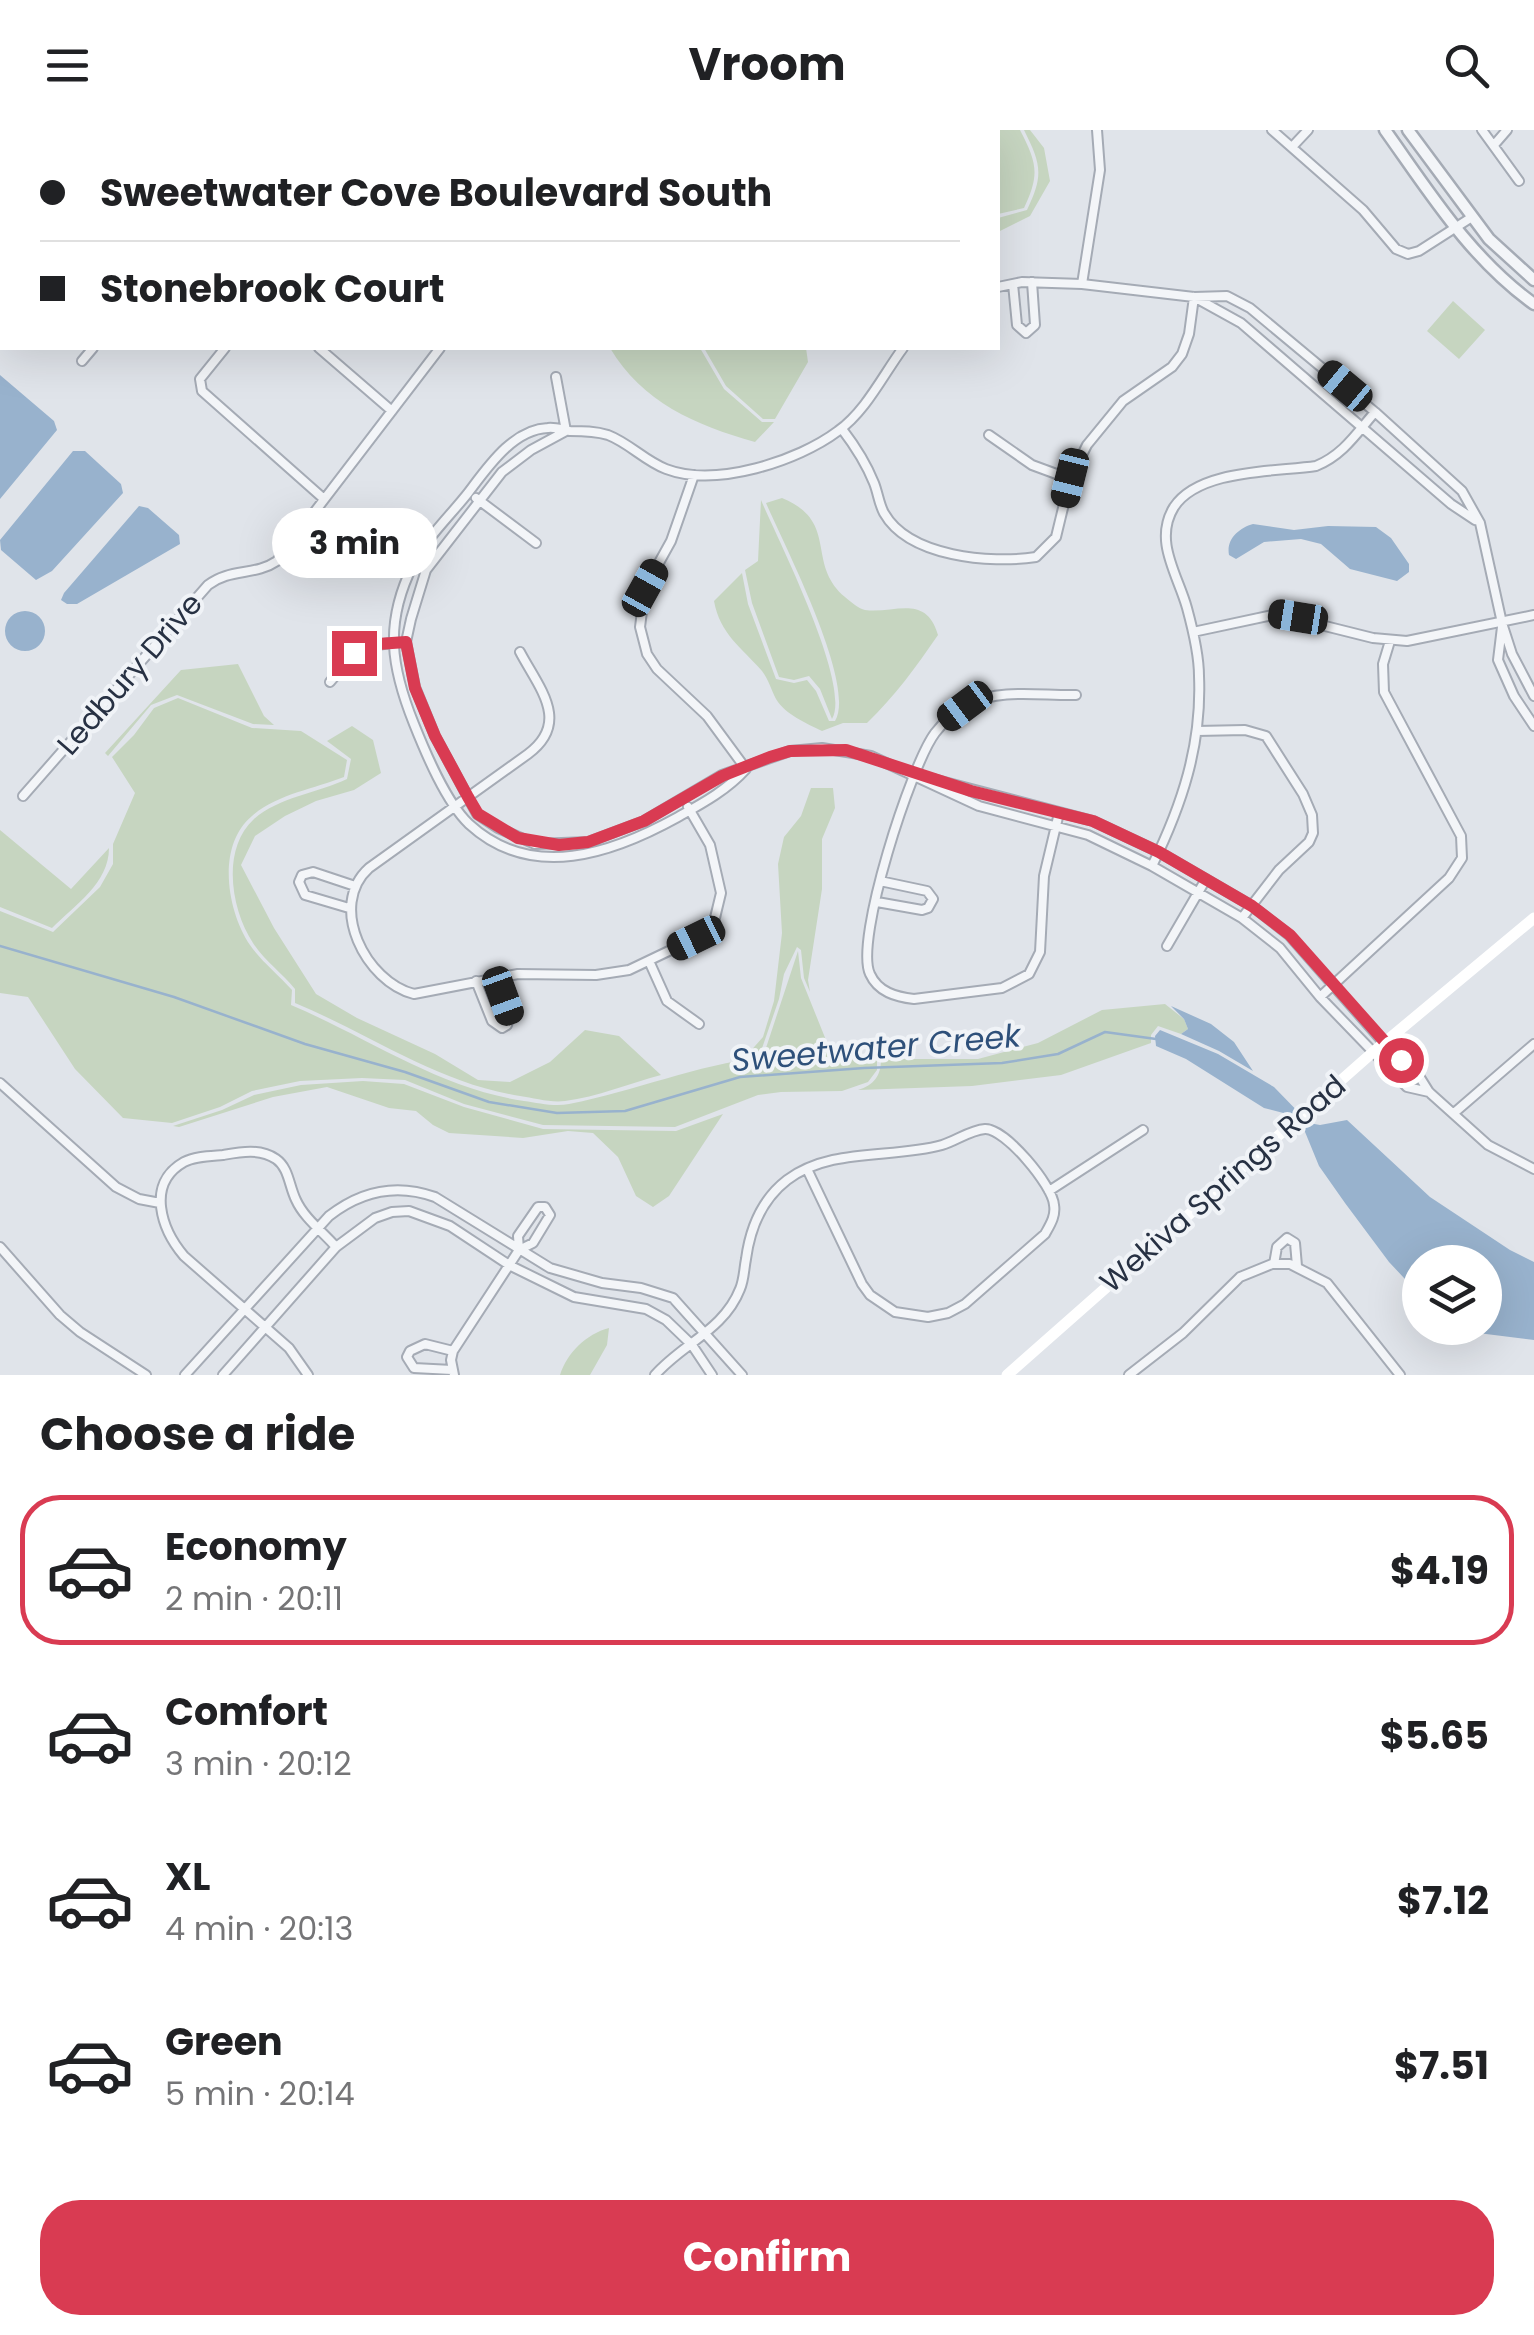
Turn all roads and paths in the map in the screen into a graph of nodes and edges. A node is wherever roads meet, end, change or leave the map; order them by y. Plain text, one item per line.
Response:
1 (1097, 130) edge
2 (1272, 130) edge
3 (1308, 130) edge
4 (1385, 130) edge
5 (1408, 130) edge
6 (1482, 130) edge
7 (1507, 130) edge
8 (1494, 146) junction
9 (1292, 147) junction
10 (1520, 181) dead end
11 (1472, 217) junction
12 (1455, 227) junction
13 (1534, 280) edge
14 (1032, 282) junction
15 (1013, 284) junction
16 (1082, 284) junction
17 (1000, 287) edge
18 (1194, 297) junction
19 (1534, 304) edge
20 (1284, 335) junction
21 (1272, 349) junction
22 (91, 350) edge
23 (223, 350) edge
24 (321, 350) edge
25 (438, 350) edge
26 (902, 350) edge
27 (82, 361) dead end
28 (556, 377) dead end
29 (392, 410) junction
30 (1375, 412) junction
31 (1364, 426) junction
32 (842, 429) junction
33 (566, 431) junction
34 (989, 435) dead end
35 (694, 474) junction
36 (1070, 478) junction
37 (469, 492) junction
38 (324, 499) junction
39 (480, 501) junction
40 (1480, 523) junction
41 (536, 543) dead end
42 (1534, 615) edge
43 (1497, 624) junction
44 (1193, 632) junction
45 (1390, 641) junction
46 (391, 642) junction
47 (406, 642) junction
48 (520, 652) dead end
49 (330, 682) dead end
50 (1076, 696) dead end
51 (1534, 696) edge
52 (1530, 712) edge
53 (1534, 726) edge
54 (1197, 731) junction
55 (746, 769) junction
56 (914, 774) junction
57 (22, 796) dead end
58 (468, 797) junction
59 (683, 799) junction
60 (454, 806) junction
61 (690, 810) junction
62 (1059, 813) junction
63 (1055, 828) junction
64 (588, 842) junction
65 (1159, 852) junction
66 (591, 855) junction
67 (1152, 866) junction
68 (1206, 879) junction
69 (880, 881) junction
70 (355, 886) junction
71 (1198, 892) junction
72 (876, 902) junction
73 (1252, 906) junction
74 (349, 908) junction
75 (1242, 918) junction
76 (1534, 918) edge
77 (1167, 946) dead end
78 (649, 961) junction
79 (496, 976) junction
80 (476, 982) junction
81 (1333, 984) junction
82 (1320, 996) junction
83 (699, 1024) dead end
84 (1384, 1043) junction
85 (1534, 1044) edge
86 (1372, 1053) junction
87 (0, 1083) edge
88 (1430, 1092) junction
89 (1454, 1113) junction
90 (1144, 1130) dead end
91 (1534, 1168) edge
92 (807, 1169) junction
93 (1049, 1191) junction
94 (160, 1202) junction
95 (318, 1228) junction
96 (0, 1247) edge
97 (336, 1247) junction
98 (519, 1250) junction
99 (1274, 1264) junction
100 (509, 1265) junction
101 (1297, 1266) junction
102 (245, 1310) junction
103 (266, 1328) junction
104 (706, 1332) junction
105 (692, 1345) junction
106 (454, 1351) junction
107 (453, 1372) edge
108 (146, 1375) edge
109 (185, 1375) edge
110 (223, 1375) edge
111 (308, 1375) edge
112 (656, 1375) edge
113 (712, 1375) edge
114 (742, 1375) edge
115 (1007, 1375) edge
116 (1129, 1375) edge
117 (1400, 1375) edge

1 - 16 street
2 - 9 street
3 - 9 street
4 - 12 street
5 - 11 street
6 - 8 street
7 - 8 street
8 - 10 street
9 - 12 street
11 - 12 street
11 - 13 street
12 - 19 street
14 - 15 street
14 - 15 street
14 - 16 street
15 - 17 street
16 - 18 street
18 - 20 street
18 - 21 street
18 - 36 street
20 - 21 street
20 - 30 street
21 - 31 street
22 - 27 street
23 - 38 street
24 - 29 street
25 - 29 street, Ledbury Drive
26 - 32 street
28 - 33 street
29 - 38 street, Ledbury Drive
30 - 31 street
30 - 40 street
31 - 40 street
31 - 44 street
32 - 35 street
32 - 36 street
33 - 35 street
33 - 37 street
33 - 39 street
34 - 36 street
35 - 55 street
37 - 39 street
37 - 46 street
38 - 57 street, Ledbury Drive
39 - 41 street
39 - 47 street
40 - 43 street
42 - 43 street
43 - 45 street
43 - 51 street
43 - 52 street
44 - 45 street
44 - 54 street
45 - 81 street
46 - 47 street
46 - 49 street
46 - 60 street
47 - 58 street
48 - 58 street
50 - 56 street
52 - 53 street
54 - 65 street
54 - 73 street
55 - 56 street
55 - 59 street
55 - 61 street
56 - 62 street
56 - 63 street
56 - 69 street
58 - 60 street
58 - 64 street
59 - 61 street
59 - 64 street
60 - 66 street
60 - 70 street
61 - 66 street
61 - 78 street
62 - 63 street
62 - 65 street
63 - 67 street
63 - 72 street
64 - 66 street
65 - 67 street
65 - 68 street
67 - 71 street
68 - 71 street
68 - 73 street
69 - 72 street
69 - 72 street
70 - 74 street
70 - 74 street
71 - 75 street
71 - 77 street
73 - 75 street
73 - 81 street
74 - 80 street
75 - 82 street
76 - 84 main road, Wekiva Springs Road
78 - 79 street
78 - 83 street
79 - 80 street
79 - 80 street
81 - 82 street
81 - 84 street
82 - 86 street
84 - 86 main road, Wekiva Springs Road
84 - 88 street
85 - 89 street
86 - 88 street
86 - 115 main road, Wekiva Springs Road
87 - 94 street
88 - 89 street
89 - 91 street
90 - 93 street
92 - 93 street
92 - 93 street
92 - 104 street
94 - 95 street
94 - 102 street
95 - 97 street
95 - 98 street
95 - 102 street
96 - 108 street
97 - 100 street
97 - 103 street
98 - 98 street
98 - 100 street
98 - 104 street
99 - 101 street
99 - 101 street
99 - 116 street
100 - 105 street
100 - 106 street
101 - 117 street
102 - 103 street
102 - 109 street
103 - 110 street
103 - 111 street
104 - 105 street
104 - 114 street
105 - 112 street
105 - 113 street
106 - 107 street
106 - 107 street

